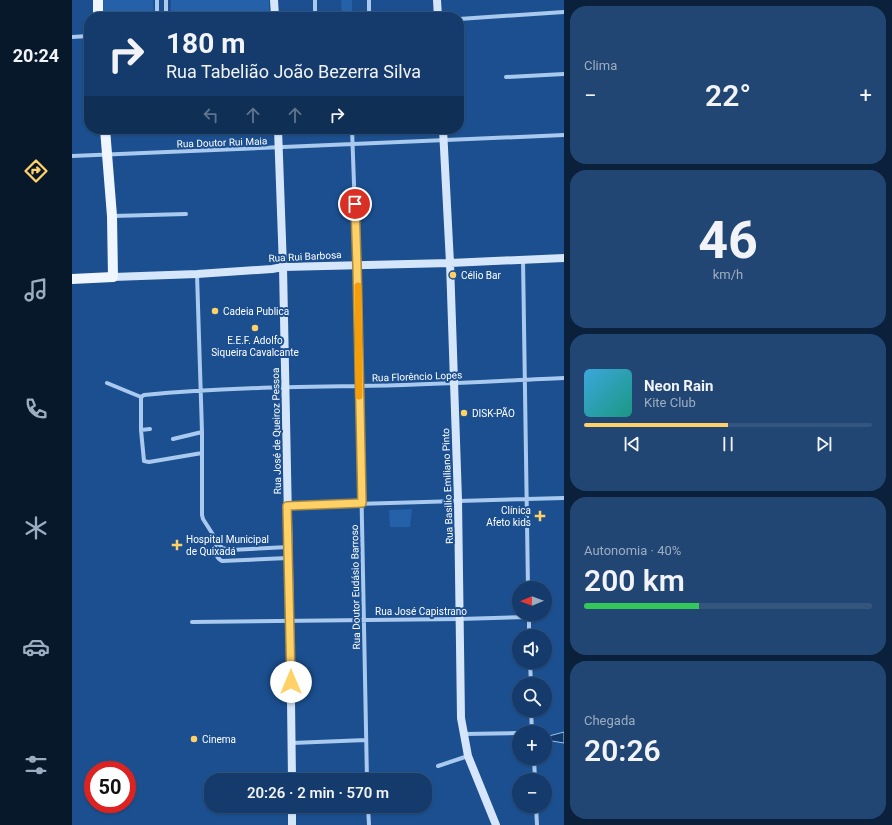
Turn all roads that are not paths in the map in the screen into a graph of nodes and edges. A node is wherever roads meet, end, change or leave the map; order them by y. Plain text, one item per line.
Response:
1 (98, 0) edge
2 (157, 0) edge
3 (166, 0) edge
4 (274, 0) edge
5 (315, 0) edge
6 (369, 0) edge
7 (437, 0) edge
8 (98, 12) edge
9 (157, 12) edge
10 (166, 12) edge
11 (275, 12) edge
12 (315, 12) edge
13 (369, 12) edge
14 (438, 12) edge
15 (564, 12) edge
16 (464, 19) edge
17 (84, 36) edge
18 (72, 37) edge
19 (564, 74) edge
20 (506, 77) dead end
21 (105, 134) edge
22 (278, 134) edge
23 (352, 134) edge
24 (443, 134) edge
25 (564, 135) edge
26 (443, 140) junction
27 (352, 143) junction
28 (278, 148) junction
29 (106, 154) junction
30 (72, 156) edge
31 (186, 214) dead end
32 (112, 216) junction
33 (564, 258) edge
34 (523, 259) junction
35 (450, 263) junction
36 (357, 266) junction
37 (284, 267) junction
38 (196, 274) junction
39 (112, 277) junction
40 (72, 279) edge
41 (564, 378) edge
42 (525, 380) junction
43 (107, 383) dead end
44 (453, 383) junction
45 (359, 386) junction
46 (286, 387) junction
47 (200, 390) junction
48 (141, 397) junction
49 (141, 430) junction
50 (150, 430) dead end
51 (202, 432) junction
52 (173, 439) dead end
53 (202, 453) junction
54 (526, 498) junction
55 (564, 498) edge
56 (458, 500) junction
57 (362, 503) junction
58 (287, 506) junction
59 (216, 539) junction
60 (288, 546) junction
61 (288, 558) junction
62 (528, 581) edge
63 (512, 617) edge
64 (460, 619) junction
65 (290, 620) junction
66 (364, 620) junction
67 (192, 622) dead end
68 (512, 733) edge
69 (464, 734) junction
70 (366, 740) junction
71 (291, 742) junction
72 (468, 756) junction
73 (438, 766) dead end
74 (292, 773) edge
75 (367, 773) edge
76 (292, 813) edge
77 (368, 813) edge
78 (536, 813) edge
79 (292, 825) edge
80 (369, 825) edge
81 (496, 825) edge
82 (537, 825) edge

1 - 8 main road
2 - 9 street
3 - 10 street
4 - 11 main road
5 - 12 street
6 - 13 street
7 - 14 main road
15 - 16 street
17 - 18 street
19 - 20 street
21 - 29 main road
22 - 28 main road, Rua José de Queiroz Pessoa
23 - 27 street, Rua Doutor Eudásio Barroso
24 - 26 main road, Rua Basilio Emiliano Pinto
25 - 26 street, Rua Doutor Rui Maia
26 - 27 street, Rua Doutor Rui Maia
26 - 35 main road, Rua Basilio Emiliano Pinto
27 - 28 street, Rua Doutor Rui Maia
27 - 36 street, Rua Doutor Eudásio Barroso
28 - 29 street, Rua Doutor Rui Maia
28 - 37 main road, Rua José de Queiroz Pessoa
29 - 30 street, Rua Doutor Rui Maia
29 - 32 main road
31 - 32 street
32 - 39 main road
33 - 34 main road, Rua Rui Barbosa
34 - 35 main road, Rua Rui Barbosa
34 - 42 street
35 - 36 main road, Rua Rui Barbosa
35 - 44 main road, Rua Basilio Emiliano Pinto
36 - 37 main road, Rua Rui Barbosa
36 - 45 street, Rua Doutor Eudásio Barroso
37 - 38 main road, Rua Rui Barbosa
37 - 46 main road, Rua José de Queiroz Pessoa
38 - 39 main road, Rua Rui Barbosa
38 - 47 street
39 - 40 main road, Rua Rui Barbosa
41 - 42 street, Rua Florêncio Lopes
42 - 44 street, Rua Florêncio Lopes
42 - 54 street
43 - 48 street
44 - 45 street, Rua Florêncio Lopes
44 - 56 main road, Rua Basilio Emiliano Pinto
45 - 46 street, Rua Florêncio Lopes
45 - 57 street, Rua Doutor Eudásio Barroso
46 - 47 street, Rua Florêncio Lopes
46 - 58 main road, Rua José de Queiroz Pessoa
47 - 48 street, Rua Florêncio Lopes
47 - 51 street
48 - 49 street
49 - 50 street
49 - 53 street
51 - 52 street
51 - 53 street
53 - 59 street
54 - 55 street
54 - 56 street
54 - 62 street
56 - 57 street
56 - 64 main road, Rua Basilio Emiliano Pinto
57 - 58 street
57 - 66 street, Rua Doutor Eudásio Barroso
58 - 60 main road, Rua José de Queiroz Pessoa
59 - 60 street
59 - 61 street
60 - 61 main road, Rua José de Queiroz Pessoa
61 - 65 main road, Rua José de Queiroz Pessoa
63 - 64 street, Rua José Capistrano
64 - 66 street, Rua José Capistrano
64 - 69 main road, Rua Basilio Emiliano Pinto
65 - 66 street, Rua José Capistrano
65 - 67 street, Rua José Capistrano
65 - 71 main road, Rua José de Queiroz Pessoa
66 - 70 street, Rua Doutor Eudásio Barroso
68 - 69 street
69 - 72 main road, Rua Basilio Emiliano Pinto
70 - 71 street
70 - 75 street, Rua Doutor Eudásio Barroso
71 - 74 main road, Rua José de Queiroz Pessoa
72 - 73 street
72 - 81 main road, Rua Basilio Emiliano Pinto
76 - 79 main road
77 - 80 street
78 - 82 street

